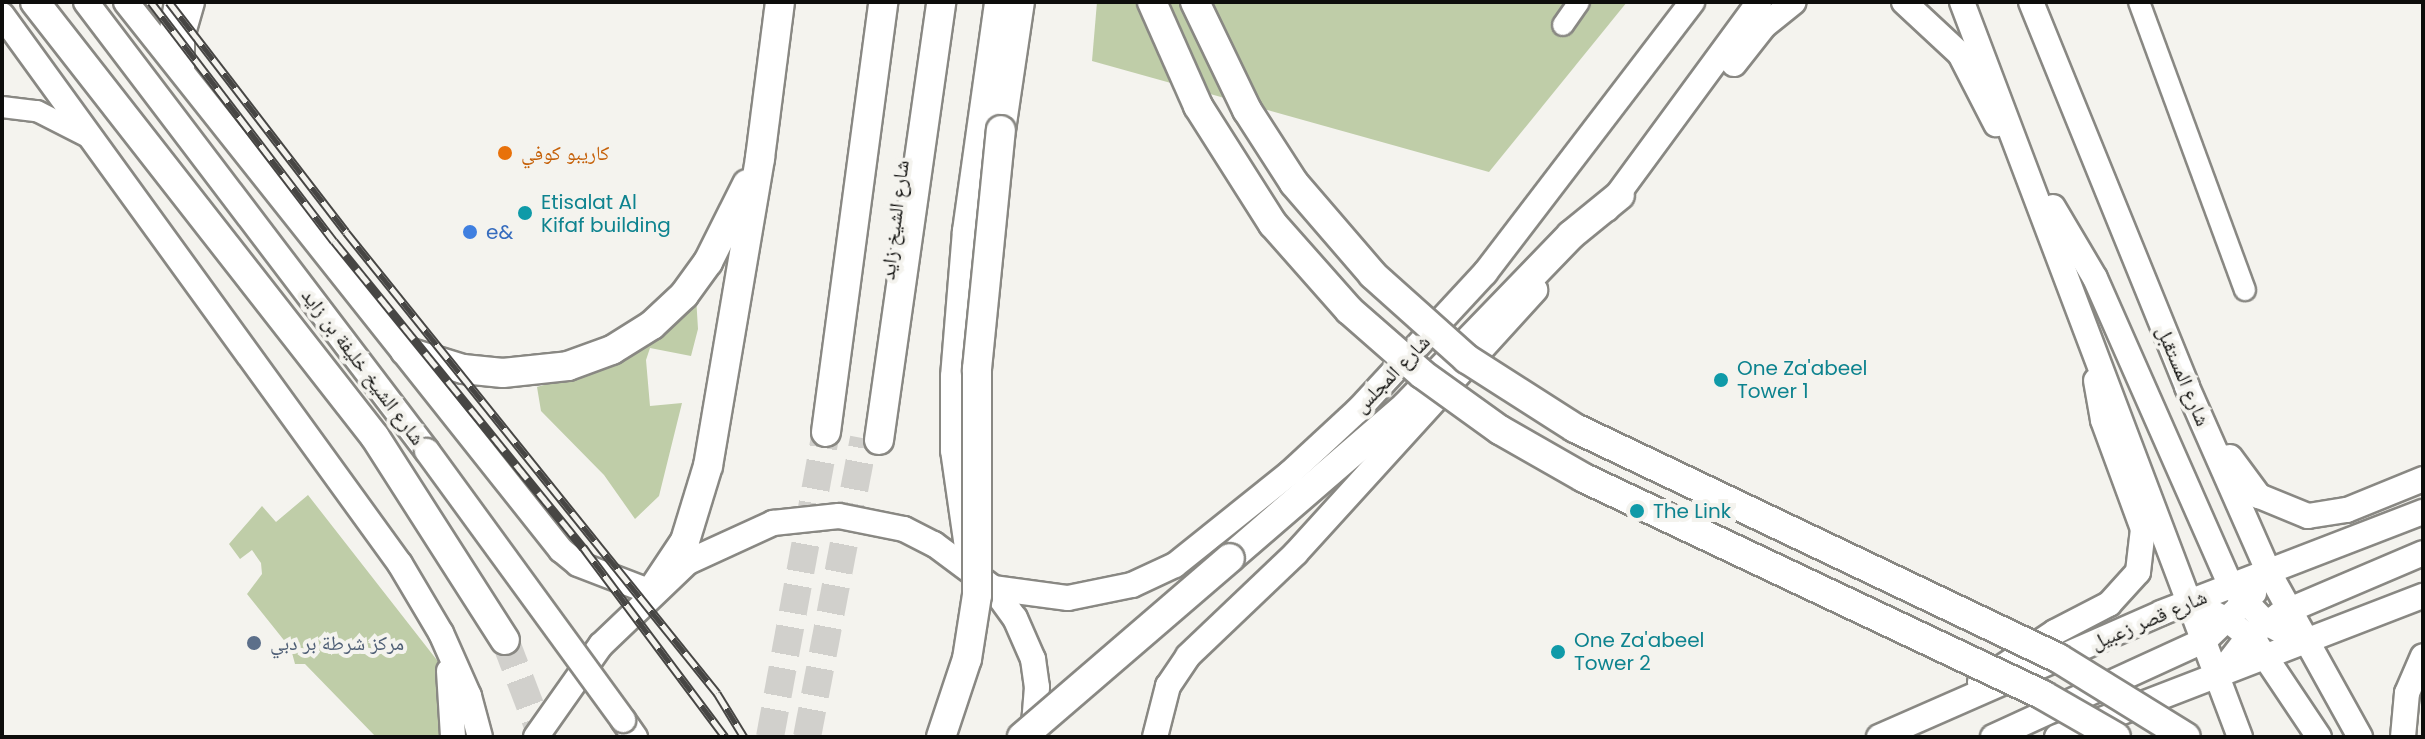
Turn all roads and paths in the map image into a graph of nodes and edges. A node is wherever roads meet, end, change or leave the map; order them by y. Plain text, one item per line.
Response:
1 (35, 2) edge
2 (86, 2) edge
3 (126, 2) edge
4 (175, 2) edge
5 (192, 2) edge
6 (883, 2) edge
7 (922, 2) edge
8 (941, 2) edge
9 (999, 2) edge
10 (1020, 2) edge
11 (1152, 2) edge
12 (1195, 2) edge
13 (1579, 2) edge
14 (1692, 2) edge
15 (1759, 2) edge
16 (1794, 2) edge
17 (1904, 2) edge
18 (1962, 2) edge
19 (2031, 2) edge
20 (2139, 2) edge
21 (775, 10) edge
22 (2, 15) edge
23 (1563, 25) dead end
24 (2, 32) edge
25 (166, 51) junction
26 (182, 71) junction
27 (63, 96) junction
28 (2, 107) edge
29 (93, 140) junction
30 (760, 158) junction
31 (2030, 175) junction
32 (1620, 195) junction
33 (2245, 290) dead end
34 (2093, 341) junction
35 (405, 351) junction
36 (2187, 387) junction
37 (826, 432) tunnel mouth
38 (2423, 479) edge
39 (2423, 512) edge
40 (2423, 553) edge
41 (2268, 571) junction
42 (984, 583) junction
43 (651, 592) junction
44 (2423, 596) edge
45 (2191, 601) junction
46 (2235, 604) junction
47 (2288, 611) junction
48 (2258, 630) junction
49 (441, 633) junction
50 (505, 640) tunnel mouth
51 (2205, 640) junction
52 (2304, 643) junction
53 (2423, 656) edge
54 (2269, 657) junction
55 (2218, 676) junction
56 (1950, 706) junction
57 (629, 728) edge
58 (453, 737) edge
59 (480, 737) edge
60 (536, 737) edge
61 (941, 737) edge
62 (1022, 737) edge
63 (1033, 737) edge
64 (1155, 737) edge
65 (1879, 737) edge
66 (1993, 737) edge
67 (2057, 737) edge
68 (2116, 737) edge
69 (2186, 737) edge
70 (2240, 737) edge
71 (2319, 737) edge
72 (2360, 737) edge
73 (2403, 737) edge

1 - 50 highway
2 - 57 main road, شارع الشيخ خليفة بن زايد, bridge
3 - 25 main road, شارع الشيخ خليفة بن زايد
4 - 25 street
5 - 26 main road
6 - 37 highway, شارع الشيخ زايد
7 - 8 highway, شارع الشيخ زايد
9 - 42 highway
10 - 61 highway, bridge
11 - 68 highway, bridge
12 - 69 highway, bridge
13 - 23 street
14 - 42 main road, شارع المجلس
15 - 32 main road
16 - 32 main road
17 - 31 main road
18 - 31 main road
19 - 36 main road, شارع المستقبل
20 - 33 street
21 - 30 highway
22 - 27 main road
24 - 27 main road
25 - 26 main road, شارع الشيخ خليفة بن زايد
26 - 35 main road, شارع الشيخ خليفة بن زايد
27 - 29 main road
28 - 29 street
29 - 49 main road
30 - 35 highway
30 - 43 highway
31 - 34 main road
31 - 46 main road
32 - 62 highway, bridge
32 - 64 main road
34 - 45 main road
34 - 56 main road
35 - 43 main road, شارع الشيخ خليفة بن زايد
36 - 38 main road
36 - 41 main road, شارع المستقبل
39 - 41 main road, شارع قصر زعبيل
40 - 47 main road
41 - 46 main road, شارع قصر زعبيل
41 - 47 main road, شارع المستقبل
42 - 43 main road
42 - 63 main road
43 - 60 main road
44 - 52 main road
45 - 46 main road, شارع قصر زعبيل
45 - 51 main road
45 - 56 main road, شارع قصر زعبيل
46 - 48 main road
46 - 51 main road
47 - 48 main road
47 - 52 main road, شارع المستقبل
48 - 52 main road
48 - 54 main road
48 - 55 main road
49 - 58 main road
49 - 59 main road
51 - 55 main road
51 - 66 main road
52 - 54 main road
52 - 72 main road, شارع المستقبل
53 - 73 main road
54 - 55 main road
54 - 71 main road
55 - 67 main road
55 - 70 main road
56 - 65 main road, شارع قصر زعبيل

